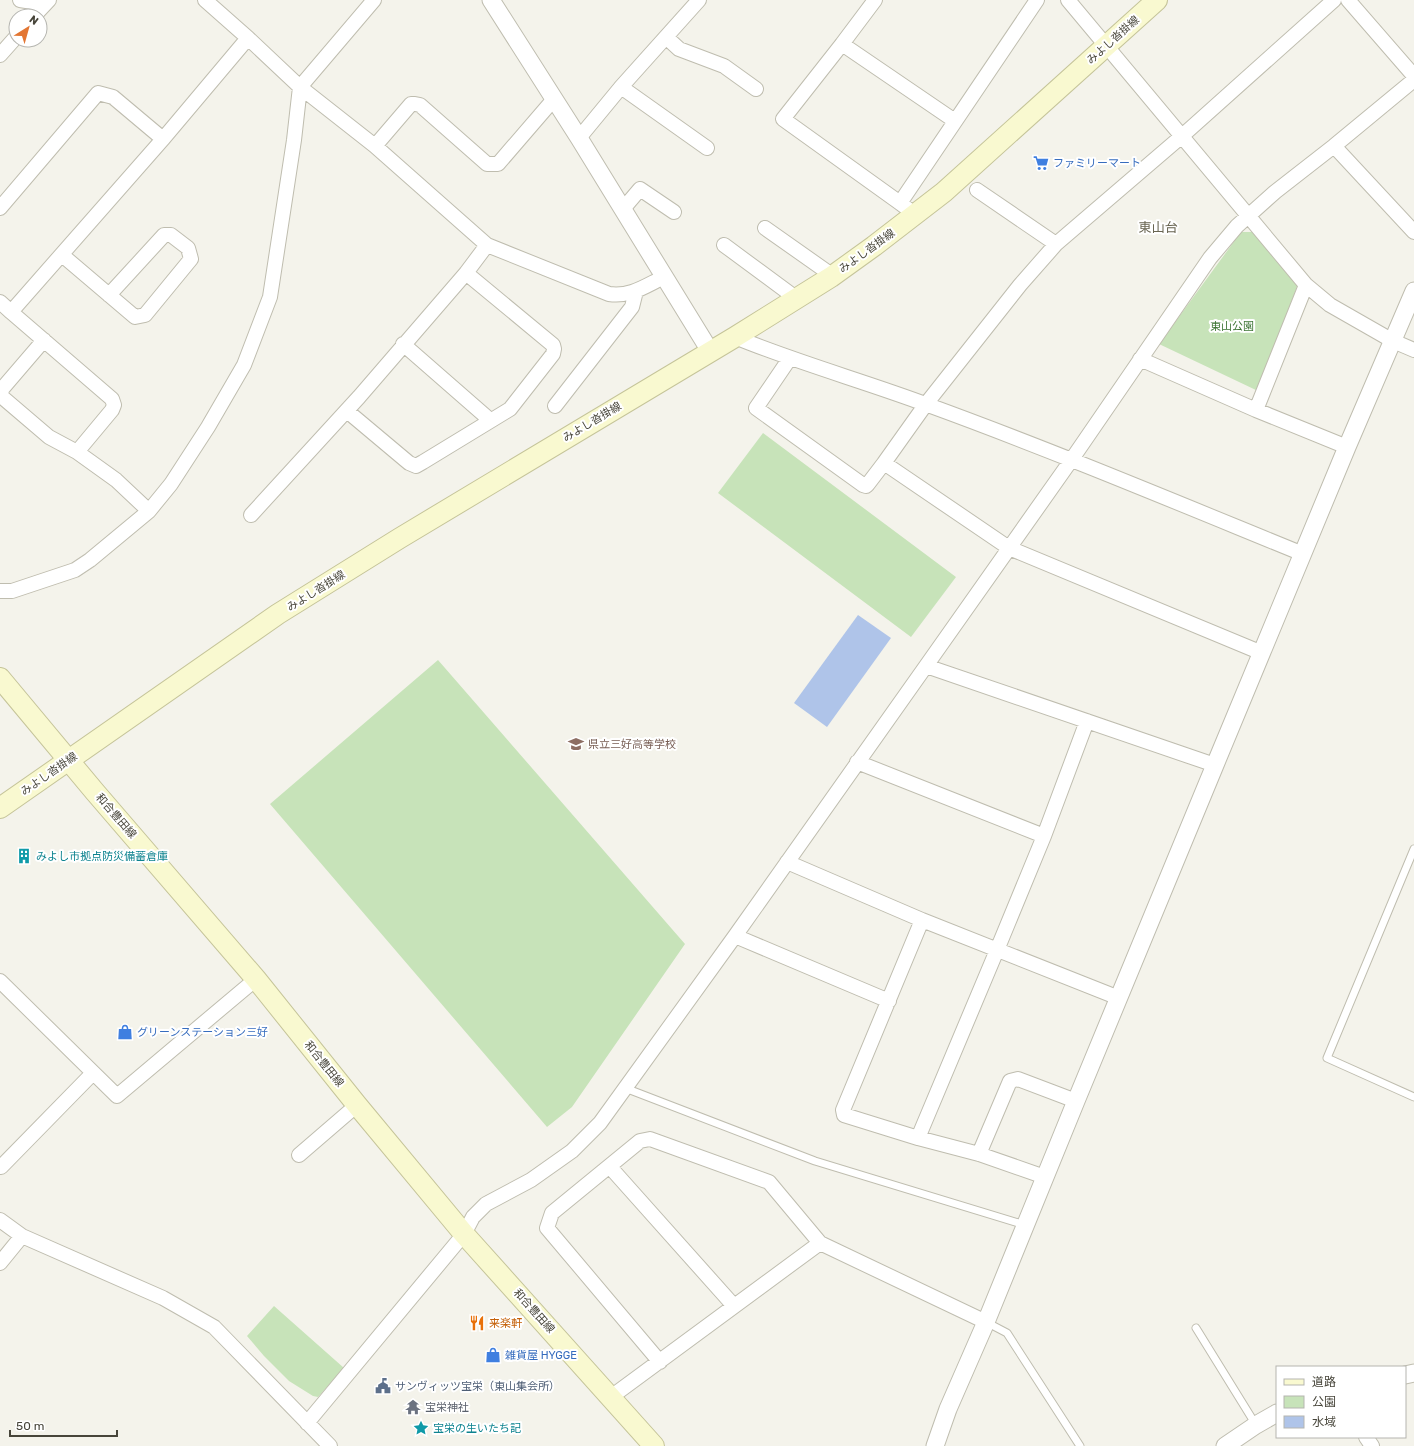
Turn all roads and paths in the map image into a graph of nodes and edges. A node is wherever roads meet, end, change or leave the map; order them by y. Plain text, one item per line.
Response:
1 (20, 0) edge
2 (205, 0) edge
3 (374, 0) edge
4 (491, 0) edge
5 (699, 0) edge
6 (875, 0) edge
7 (1037, 0) edge
8 (1068, 0) edge
9 (1157, 0) edge
10 (1334, 0) edge
11 (1348, 0) edge
12 (47, 2) edge
13 (666, 37) junction
14 (248, 38) junction
15 (842, 44) junction
16 (8, 46) edge
17 (1106, 46) junction
18 (0, 55) edge
19 (1414, 76) edge
20 (1414, 80) edge
21 (621, 86) junction
22 (300, 87) junction
23 (756, 89) dead end
24 (554, 99) junction
25 (955, 121) junction
26 (1182, 136) junction
27 (579, 138) junction
28 (163, 139) junction
29 (375, 146) junction
30 (1334, 146) junction
31 (707, 148) dead end
32 (977, 190) dead end
33 (0, 208) edge
34 (623, 209) junction
35 (907, 210) junction
36 (674, 212) dead end
37 (1249, 215) junction
38 (765, 228) dead end
39 (1414, 232) edge
40 (1056, 244) junction
41 (487, 245) junction
42 (724, 245) dead end
43 (62, 255) junction
44 (466, 273) junction
45 (664, 277) junction
46 (831, 277) junction
47 (1306, 285) junction
48 (636, 291) junction
49 (1414, 291) edge
50 (109, 295) junction
51 (793, 301) junction
52 (0, 302) edge
53 (11, 312) junction
54 (735, 337) junction
55 (44, 340) junction
56 (1393, 341) junction
57 (403, 344) junction
58 (1414, 350) edge
59 (710, 351) junction
60 (790, 358) junction
61 (1140, 359) junction
62 (926, 404) junction
63 (555, 406) dead end
64 (1256, 410) junction
65 (347, 411) junction
66 (490, 420) junction
67 (1347, 447) junction
68 (77, 452) junction
69 (1072, 459) junction
70 (884, 463) junction
71 (149, 511) junction
72 (251, 515) dead end
73 (1009, 548) junction
74 (1303, 554) junction
75 (0, 591) edge
76 (1262, 653) junction
77 (926, 666) junction
78 (0, 678) edge
79 (1087, 721) junction
80 (69, 759) junction
81 (857, 762) junction
82 (1215, 765) junction
83 (0, 808) edge
84 (1044, 836) junction
85 (1414, 849) edge
86 (787, 862) junction
87 (922, 920) junction
88 (735, 936) junction
89 (998, 950) junction
90 (256, 979) junction
91 (0, 981) edge
92 (1119, 998) junction
93 (889, 1001) junction
94 (93, 1073) junction
95 (625, 1088) junction
96 (1414, 1097) edge
97 (1076, 1101) junction
98 (357, 1105) junction
99 (918, 1138) junction
100 (979, 1154) junction
101 (299, 1155) dead end
102 (1, 1167) edge
103 (610, 1167) junction
104 (1045, 1177) junction
105 (0, 1220) edge
106 (1025, 1225) junction
107 (464, 1234) junction
108 (22, 1236) junction
109 (820, 1243) junction
110 (0, 1263) edge
111 (734, 1306) junction
112 (986, 1322) junction
113 (1196, 1328) dead end
114 (660, 1362) junction
115 (611, 1397) junction
116 (1276, 1414) edge
117 (307, 1423) junction
118 (1256, 1425) junction
119 (329, 1445) edge
120 (654, 1446) edge
121 (935, 1446) edge
122 (1080, 1446) edge
123 (1225, 1446) edge

1 - 12 street
2 - 14 street
3 - 22 street
4 - 24 street
5 - 13 street
6 - 15 street
7 - 25 street
8 - 17 street
9 - 17 main road, みよし沓掛線
10 - 26 street
11 - 19 street
13 - 21 street
13 - 23 street
14 - 22 street
14 - 28 street
15 - 25 street
15 - 35 street
16 - 18 street
17 - 26 street
17 - 35 main road, みよし沓掛線
20 - 30 street
21 - 27 street
21 - 31 street
22 - 29 street
22 - 71 street
24 - 27 street
24 - 29 street
25 - 35 street
26 - 37 street
26 - 40 street
27 - 34 street
28 - 33 street
28 - 43 street
29 - 41 street
30 - 37 street
30 - 39 street
32 - 40 street
34 - 36 street
34 - 45 street
35 - 46 main road, みよし沓掛線
37 - 47 street
37 - 61 street
38 - 46 street
40 - 62 street
41 - 44 street
41 - 48 street
42 - 51 street
43 - 50 street
43 - 53 street
44 - 57 street
44 - 66 street
45 - 48 street
45 - 59 street
46 - 51 main road, みよし沓掛線
47 - 56 street
47 - 64 street
48 - 63 street
49 - 56 street
50 - 50 street
51 - 54 main road, みよし沓掛線
52 - 53 street
53 - 55 street
54 - 59 main road, みよし沓掛線
54 - 60 street
55 - 68 street
55 - 68 street
56 - 58 street
56 - 67 street
57 - 65 street
57 - 66 street
59 - 80 main road, みよし沓掛線
60 - 62 street
60 - 70 street
61 - 64 street
61 - 69 street
62 - 69 street
62 - 70 street
64 - 67 street
65 - 66 street
65 - 72 street
67 - 74 street
68 - 71 street
69 - 73 street
69 - 74 street
70 - 73 street
71 - 75 street
73 - 76 street
73 - 77 street
74 - 76 street
76 - 82 street
77 - 79 street
77 - 81 street
78 - 80 main road, 和合豊田線
79 - 82 street
79 - 84 street
80 - 83 main road, みよし沓掛線
80 - 90 main road, 和合豊田線
81 - 84 street
81 - 86 street
82 - 92 street
84 - 89 street
85 - 96 lane
86 - 87 street
86 - 88 street
87 - 89 street
87 - 93 street
88 - 93 street
88 - 95 street
89 - 92 street
89 - 99 street
90 - 94 street
90 - 98 main road, 和合豊田線
91 - 94 street
92 - 97 street
93 - 99 street
94 - 102 street
95 - 106 lane
95 - 107 street
97 - 100 street
97 - 104 street
98 - 101 street
98 - 107 main road, 和合豊田線
99 - 100 street
100 - 104 street
103 - 109 street
103 - 111 street
103 - 114 street
104 - 106 street
105 - 108 street
106 - 112 street
107 - 115 main road, 和合豊田線
107 - 117 street
108 - 110 street
108 - 117 street
109 - 111 street
109 - 112 street
111 - 114 street
112 - 121 street
112 - 122 lane
113 - 118 lane
114 - 115 street
115 - 120 main road, 和合豊田線
116 - 118 street
117 - 119 street
118 - 123 street

